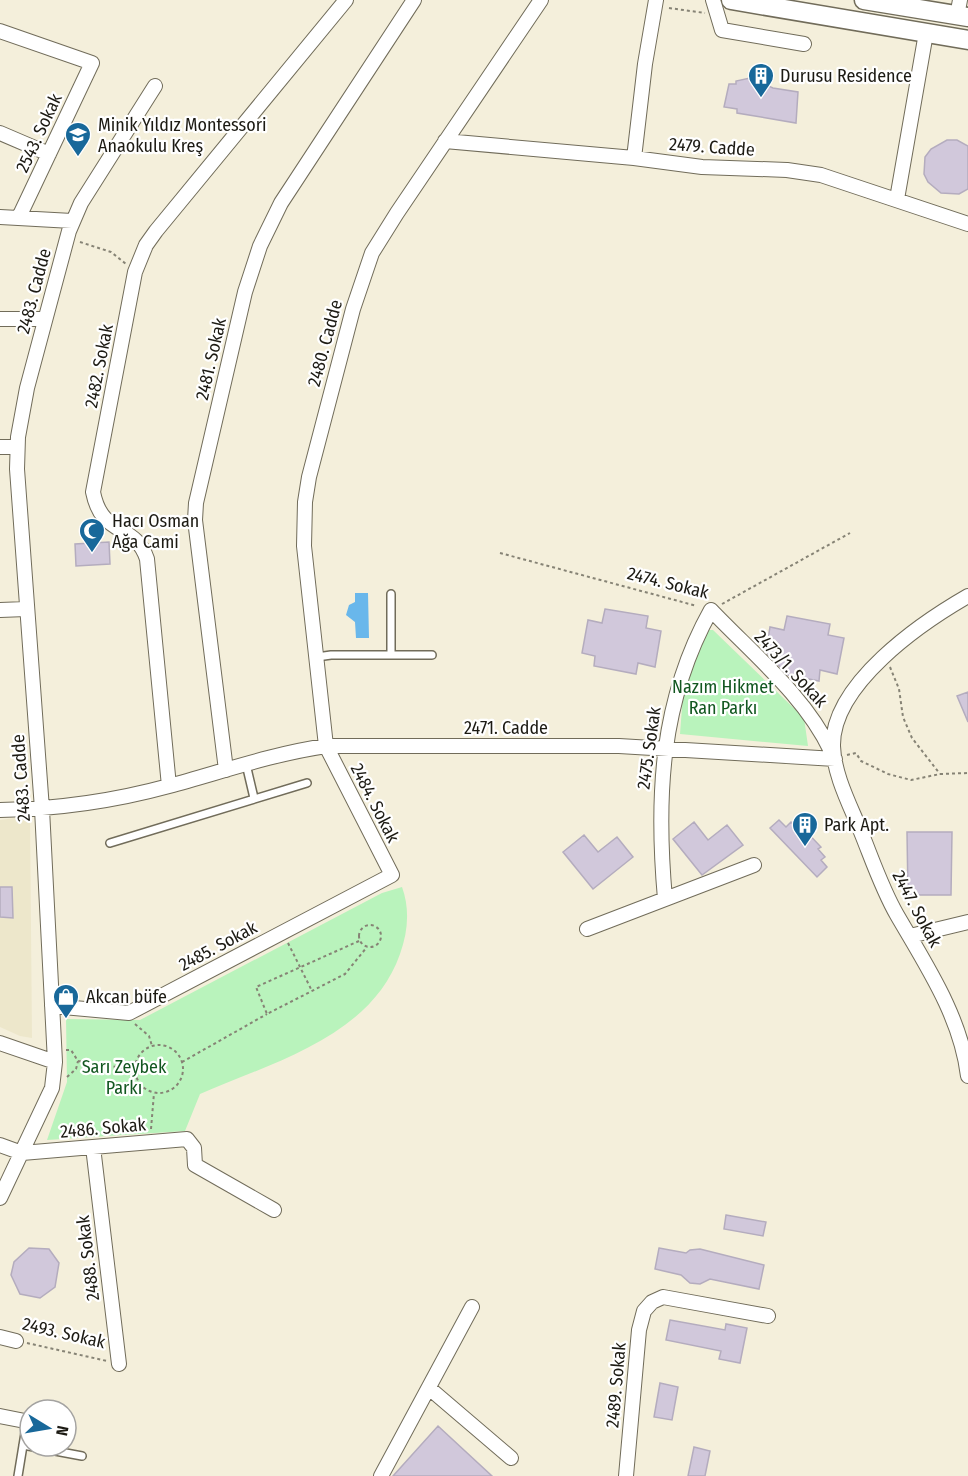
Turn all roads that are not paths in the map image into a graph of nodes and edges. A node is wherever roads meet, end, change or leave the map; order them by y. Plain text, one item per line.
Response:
1 (346, 0) edge
2 (414, 0) edge
3 (541, 0) edge
4 (714, 0) edge
5 (731, 0) edge
6 (864, 0) edge
7 (660, 3) edge
8 (962, 11) edge
9 (0, 31) edge
10 (926, 33) junction
11 (961, 39) edge
12 (804, 44) dead end
13 (155, 86) dead end
14 (0, 134) edge
15 (446, 141) junction
16 (49, 154) junction
17 (634, 158) junction
18 (897, 199) junction
19 (0, 217) edge
20 (19, 218) junction
21 (72, 221) junction
22 (968, 224) edge
23 (0, 319) edge
24 (45, 319) junction
25 (0, 447) edge
26 (17, 447) junction
27 (391, 594) dead end
28 (968, 596) edge
29 (26, 609) junction
30 (0, 610) edge
31 (711, 610) joint
32 (391, 655) junction
33 (432, 655) dead end
34 (317, 657) junction
35 (326, 746) junction
36 (665, 748) junction
37 (835, 759) junction
38 (246, 764) junction
39 (226, 770) junction
40 (307, 783) dead end
41 (169, 786) junction
42 (254, 798) junction
43 (42, 809) junction
44 (0, 810) edge
45 (110, 843) dead end
46 (754, 865) dead end
47 (392, 875) joint
48 (665, 899) junction
49 (968, 921) edge
50 (587, 929) dead end
51 (910, 936) junction
52 (52, 1006) junction
53 (0, 1043) edge
54 (55, 1056) junction
55 (968, 1076) edge
56 (0, 1145) edge
57 (93, 1147) junction
58 (22, 1153) junction
59 (0, 1198) edge
60 (274, 1210) dead end
61 (472, 1307) dead end
62 (768, 1316) dead end
63 (0, 1337) edge
64 (16, 1341) road end
65 (119, 1364) road end
66 (429, 1388) junction
67 (0, 1416) edge
68 (18, 1420) edge
69 (78, 1455) edge
70 (82, 1456) dead end
71 (21, 1458) edge
72 (511, 1458) dead end
73 (19, 1476) edge
74 (381, 1476) edge
75 (626, 1476) edge

1 - 41 street, 2482. Sokak
2 - 39 street, 2481. Sokak
3 - 15 street, 2480. Cadde
4 - 12 street
5 - 10 main road
6 - 8 main road
7 - 17 street
8 - 11 main road
9 - 16 street, 2543. Sokak
10 - 11 main road
10 - 18 street
13 - 21 street, 2483. Cadde
14 - 16 street
15 - 17 street, 2479. Cadde
15 - 34 street, 2480. Cadde
16 - 20 street, 2543. Sokak
17 - 18 street, 2479. Cadde
18 - 22 street, 2479. Cadde
19 - 20 street
20 - 21 street
21 - 24 street, 2483. Cadde
23 - 24 street
24 - 26 street, 2483. Cadde
25 - 26 street
26 - 29 street, 2483. Cadde
27 - 32 lane
28 - 37 street
29 - 30 street
29 - 43 street, 2483. Cadde
31 - 36 street, 2475. Sokak
31 - 37 street, 2473/1. Sokak
32 - 33 lane
32 - 34 lane
34 - 35 street, 2480. Cadde
35 - 36 street, 2471. Cadde
35 - 38 street, 2471. Cadde
35 - 47 street, 2484. Sokak
36 - 37 street, 2471. Cadde
36 - 48 street, 2475. Sokak
37 - 51 street, 2447. Sokak
38 - 39 street, 2471. Cadde
38 - 42 lane
39 - 41 street, 2471. Cadde
40 - 42 lane
41 - 43 street, 2471. Cadde
42 - 45 lane
43 - 44 street, 2471. Cadde
43 - 52 street, 2483. Cadde
46 - 48 street
47 - 52 street, 2485. Sokak
48 - 50 street
49 - 51 street
51 - 55 street, 2447. Sokak
52 - 54 street, 2483. Cadde
53 - 54 street
54 - 58 street, 2483. Cadde
56 - 58 street
57 - 58 street, 2486. Sokak
57 - 60 street, 2486. Sokak
57 - 65 street, 2488. Sokak
58 - 59 street, 2483. Cadde
61 - 66 street
62 - 75 street, 2489. Sokak
63 - 64 street, 2493. Sokak
66 - 72 street
66 - 74 street
67 - 68 street
69 - 70 lane
71 - 73 lane

